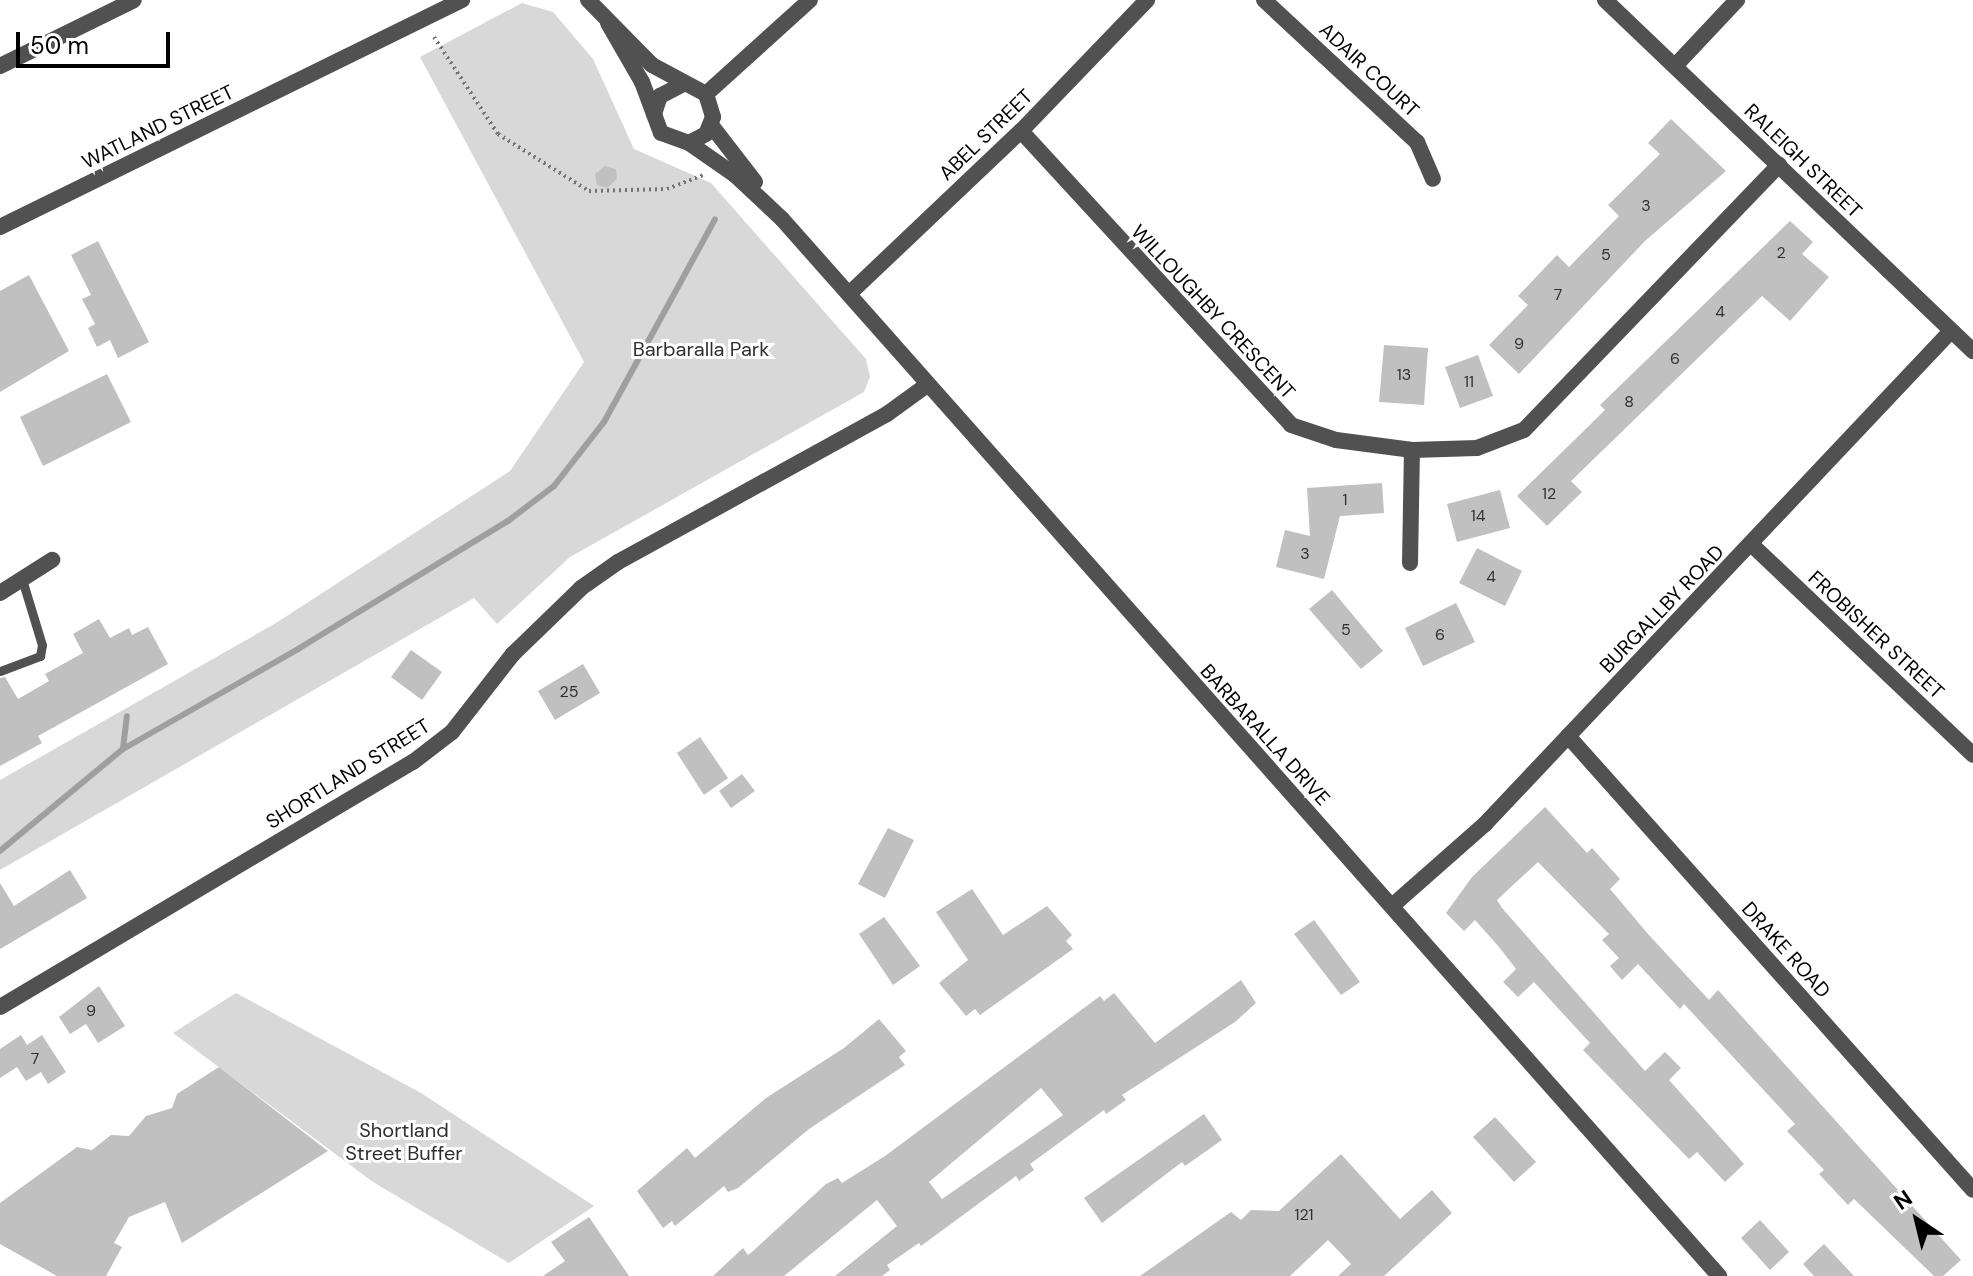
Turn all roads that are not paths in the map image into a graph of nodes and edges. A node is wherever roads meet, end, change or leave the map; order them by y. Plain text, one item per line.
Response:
1 (134, 0) edge
2 (462, 0) edge
3 (588, 0) edge
4 (810, 0) edge
5 (1147, 0) edge
6 (1264, 0) edge
7 (1605, 0) edge
8 (1737, 0) edge
9 (608, 23) junction
10 (0, 66) edge
11 (1675, 66) junction
12 (684, 84) junction
13 (706, 94) junction
14 (654, 114) junction
15 (711, 125) junction
16 (1021, 131) junction
17 (689, 143) junction
18 (1779, 165) junction
19 (1433, 179) dead end
20 (782, 219) junction
21 (0, 227) edge
22 (849, 294) junction
23 (1951, 331) junction
24 (1973, 351) edge
25 (927, 385) junction
26 (1412, 450) junction
27 (1751, 544) junction
28 (52, 560) dead end
29 (1410, 563) dead end
30 (22, 579) junction
31 (0, 593) edge
32 (0, 671) edge
33 (1568, 736) junction
34 (1973, 755) edge
35 (1392, 906) junction
36 (0, 1007) edge
37 (1973, 1190) edge
38 (1719, 1276) edge

1 - 10 street
2 - 21 street, WATLAND STREET
3 - 9 street, BARBARALLA DRIVE
4 - 13 street
5 - 16 street, ABEL STREET
6 - 19 street, ADAIR COURT
7 - 11 street, RALEIGH STREET
8 - 11 street
9 - 12 street, BARBARALLA DRIVE
9 - 14 street, BARBARALLA DRIVE
11 - 18 street, RALEIGH STREET
12 - 13 street, BARBARALLA DRIVE
12 - 14 street
13 - 15 street, BARBARALLA DRIVE
14 - 17 street, BARBARALLA DRIVE
15 - 17 street
15 - 20 street, BARBARALLA DRIVE
16 - 22 street, ABEL STREET
16 - 26 street, WILLOUGHBY CRESCENT
17 - 20 street, BARBARALLA DRIVE
18 - 23 street, RALEIGH STREET
18 - 26 street, WILLOUGHBY CRESCENT
20 - 22 street, BARBARALLA DRIVE
22 - 25 street, BARBARALLA DRIVE
23 - 24 street, RALEIGH STREET
23 - 27 street, BURGALLBY ROAD
25 - 35 street, BARBARALLA DRIVE
25 - 36 street, SHORTLAND STREET
26 - 29 street
27 - 33 street, BURGALLBY ROAD
27 - 34 street, FROBISHER STREET
28 - 30 street
30 - 31 street
30 - 32 lane
33 - 35 street, BURGALLBY ROAD
33 - 37 street, DRAKE ROAD
35 - 38 street, BARBARALLA DRIVE

